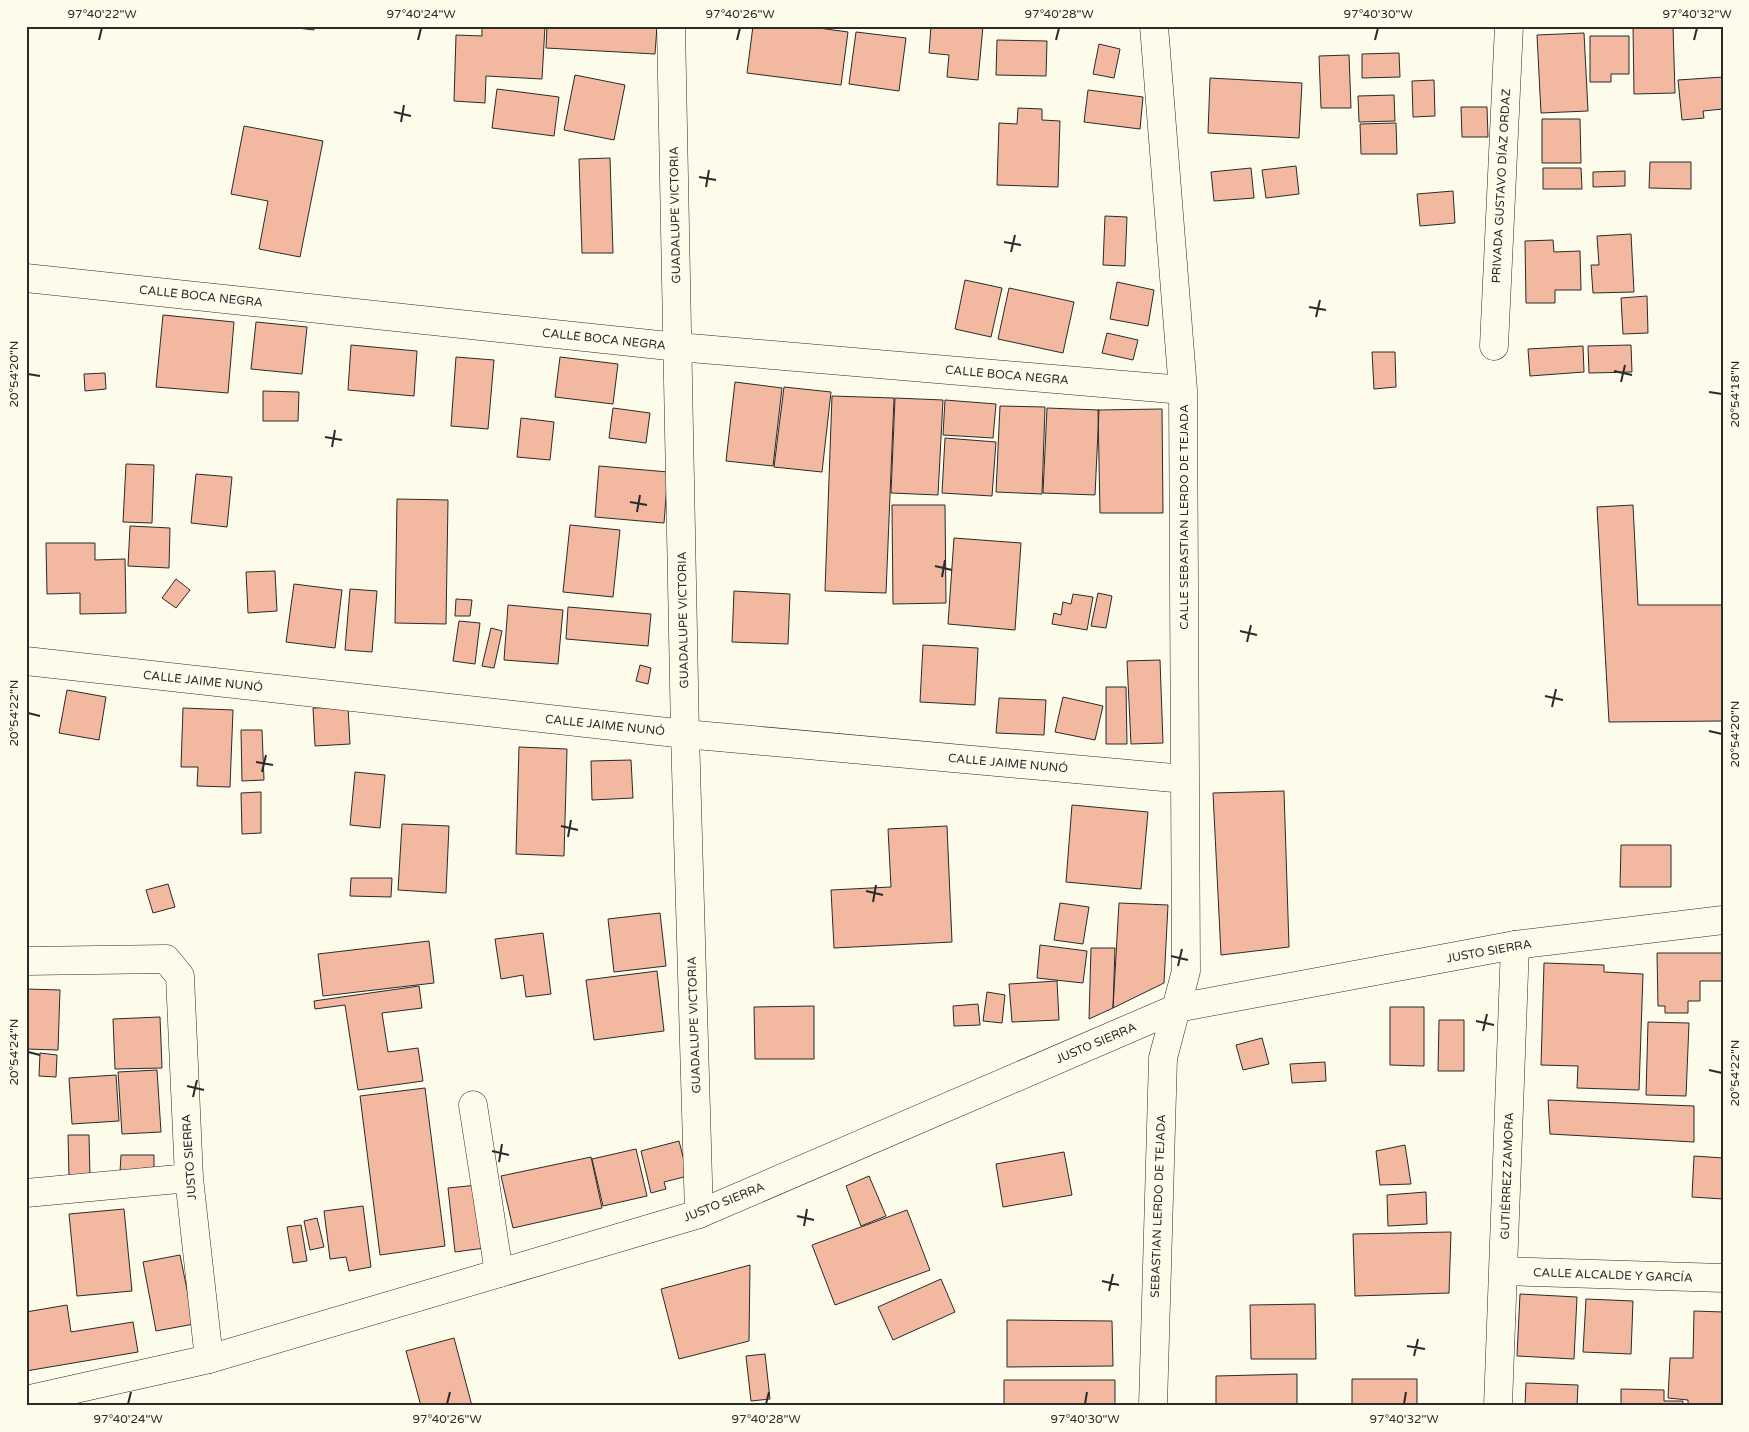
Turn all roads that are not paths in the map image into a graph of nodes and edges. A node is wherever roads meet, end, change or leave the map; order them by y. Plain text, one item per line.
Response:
1 (671, 26) edge
2 (1154, 26) edge
3 (1509, 26) edge
4 (26, 278) edge
5 (1494, 346) dead end
6 (678, 347) junction
7 (1183, 390) junction
8 (26, 662) edge
9 (685, 734) junction
10 (1185, 779) junction
11 (1723, 920) edge
12 (1515, 945) junction
13 (26, 961) edge
14 (1176, 1008) junction
15 (473, 1105) dead end
16 (189, 1178) junction
17 (26, 1193) edge
18 (699, 1214) junction
19 (1503, 1271) junction
20 (499, 1273) junction
21 (1723, 1278) edge
22 (209, 1359) junction
23 (26, 1400) edge
24 (1153, 1406) edge
25 (1498, 1406) edge

1 - 6 street, GUADALUPE VICTORIA
2 - 7 street, CALLE SEBASTIAN LERDO DE TEJADA
3 - 5 street, PRIVADA GUSTAVO DÍAZ ORDAZ
4 - 6 street, CALLE BOCA NEGRA
6 - 7 street, CALLE BOCA NEGRA
6 - 9 street, GUADALUPE VICTORIA
7 - 10 street, CALLE SEBASTIAN LERDO DE TEJADA
8 - 9 street, CALLE JAIME NUNÓ
9 - 10 street, CALLE JAIME NUNÓ
9 - 18 street, GUADALUPE VICTORIA
10 - 14 street, CALLE SEBASTIAN LERDO DE TEJADA
11 - 12 street, JUSTO SIERRA
12 - 14 street, JUSTO SIERRA
12 - 19 street, GUTIÉRREZ ZAMORA
13 - 16 street, JUSTO SIERRA
14 - 18 street, JUSTO SIERRA
14 - 24 street, SEBASTIAN LERDO DE TEJADA
15 - 20 street
16 - 17 street
16 - 22 street, JUSTO SIERRA
18 - 20 street, JUSTO SIERRA
19 - 21 street, CALLE ALCALDE Y GARCÍA
19 - 25 street, GUTIÉRREZ ZAMORA
20 - 22 street, JUSTO SIERRA
22 - 23 street, JUSTO SIERRA

